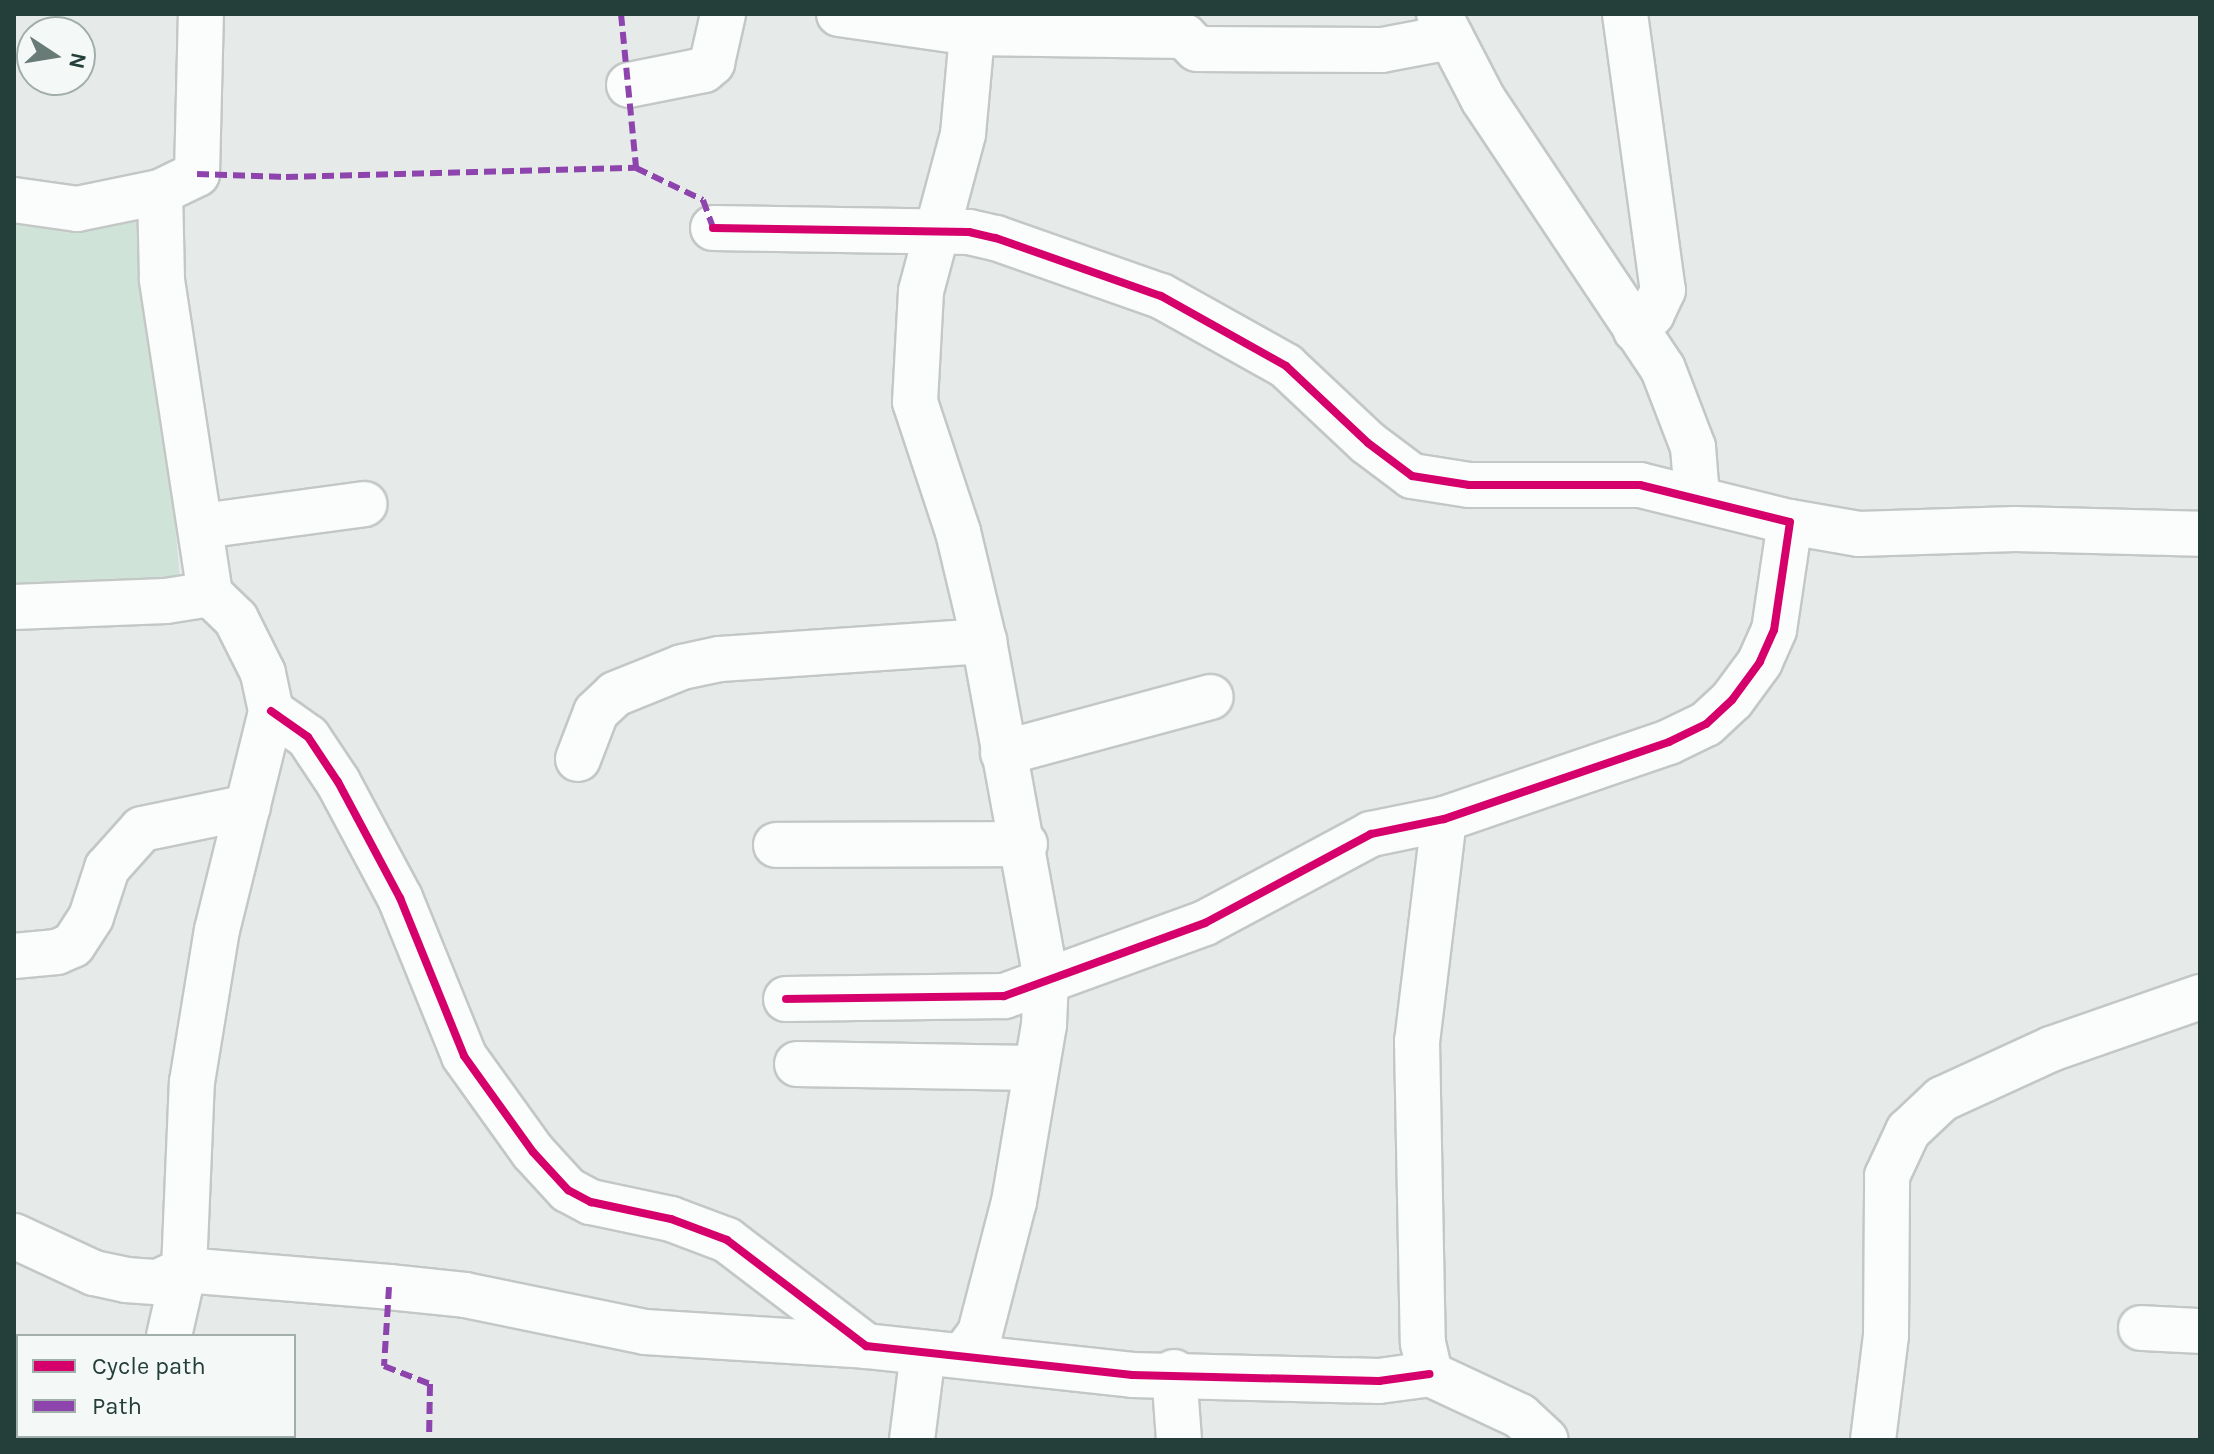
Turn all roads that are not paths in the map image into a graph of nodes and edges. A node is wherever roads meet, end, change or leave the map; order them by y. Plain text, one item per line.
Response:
1 (201, 14) edge
2 (723, 14) edge
3 (839, 14) edge
4 (1625, 14) edge
5 (973, 24) edge
6 (1445, 25) edge
7 (629, 85) dead end
8 (160, 192) junction
9 (14, 200) edge
10 (713, 228) dead end
11 (936, 233) junction
12 (1636, 330) junction
13 (1697, 497) junction
14 (365, 504) dead end
15 (1790, 522) junction
16 (202, 526) junction
17 (2200, 534) edge
18 (210, 594) junction
19 (14, 607) edge
20 (984, 641) junction
21 (1211, 697) dead end
22 (271, 711) junction
23 (1003, 753) junction
24 (578, 759) dead end
25 (248, 807) junction
26 (1444, 819) junction
27 (1025, 844) junction
28 (776, 845) dead end
29 (14, 956) edge
30 (1046, 979) junction
31 (2200, 997) edge
32 (786, 999) dead end
33 (797, 1064) dead end
34 (1033, 1068) junction
35 (14, 1236) edge
36 (184, 1270) junction
37 (2141, 1328) dead end
38 (2200, 1331) edge
39 (169, 1334) edge
40 (866, 1346) junction
41 (923, 1353) junction
42 (965, 1353) junction
43 (1174, 1372) junction
44 (1430, 1374) junction
45 (912, 1440) edge
46 (1179, 1440) edge
47 (1546, 1440) edge
48 (1873, 1440) edge

1 - 8 street
2 - 7 street
3 - 5 street
4 - 12 street
5 - 6 street
5 - 11 street
6 - 12 street
8 - 9 street
8 - 16 street
10 - 11 street
11 - 13 street
11 - 20 street
12 - 13 street
13 - 15 street
14 - 16 street
15 - 17 street
15 - 26 street
16 - 18 street
18 - 19 street
18 - 22 street
20 - 23 street
20 - 24 street
21 - 23 street
22 - 25 street
22 - 40 street
23 - 27 street
25 - 29 street
25 - 36 street
26 - 30 street
26 - 44 street
27 - 28 street
27 - 30 street
30 - 32 street
30 - 34 street
31 - 48 street
33 - 34 street
34 - 42 street
35 - 36 street
36 - 39 street
36 - 40 street
37 - 38 street
40 - 41 street
41 - 42 street
41 - 45 street
42 - 43 street
43 - 44 street
43 - 46 street
44 - 47 street

